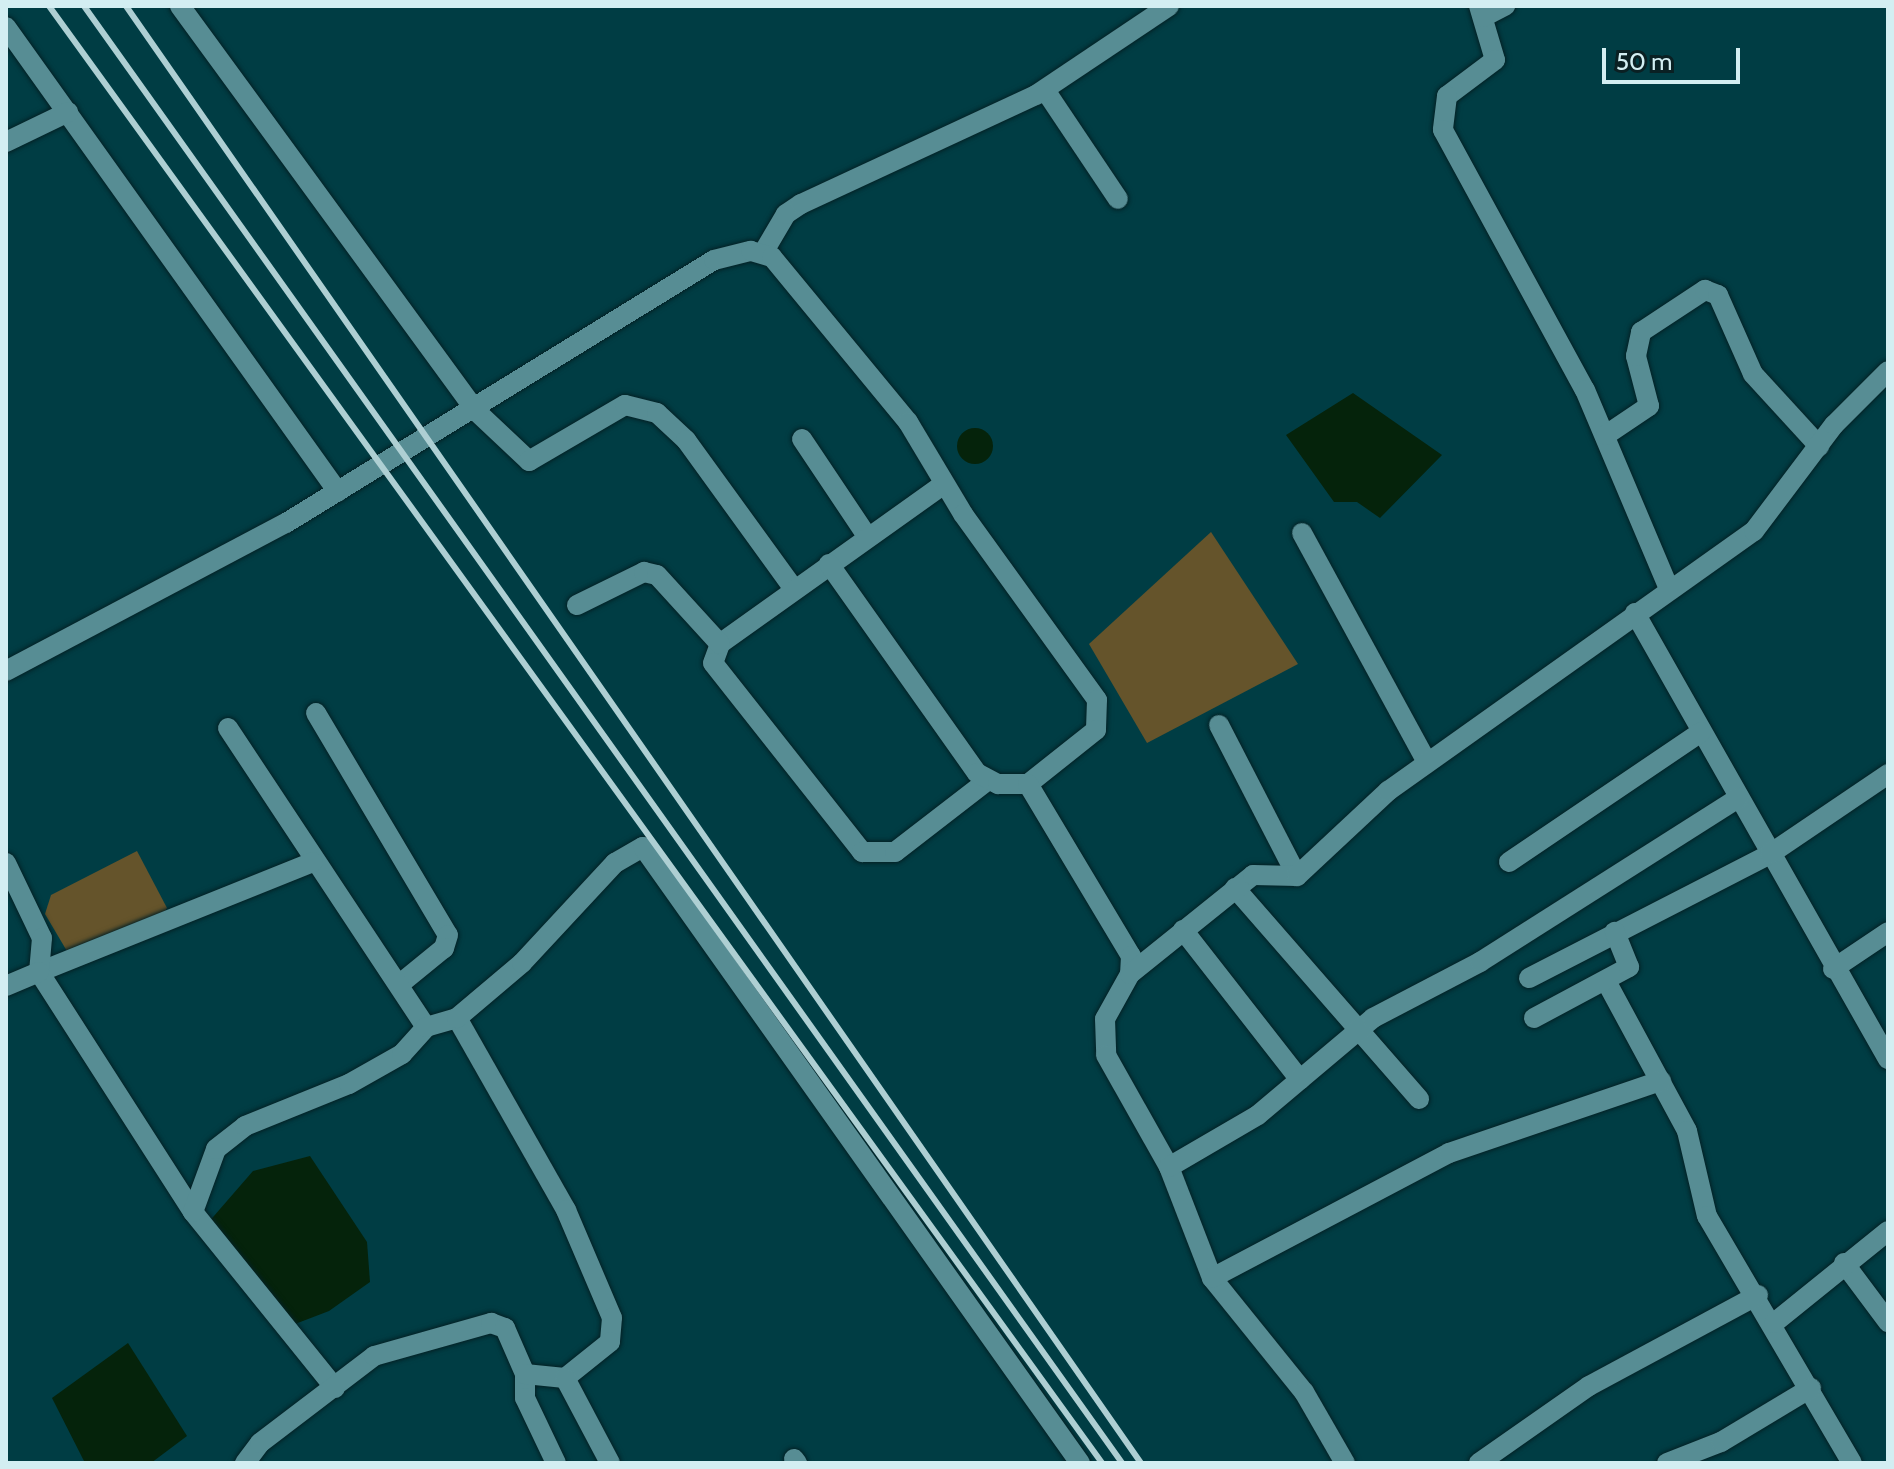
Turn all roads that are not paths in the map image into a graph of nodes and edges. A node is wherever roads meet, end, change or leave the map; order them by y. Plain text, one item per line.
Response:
1 (180, 6) edge
2 (1169, 6) edge
3 (1505, 6) edge
4 (1481, 12) edge
5 (6, 27) edge
6 (1045, 90) junction
7 (68, 112) junction
8 (6, 142) edge
9 (1118, 199) dead end
10 (763, 253) junction
11 (1888, 371) edge
12 (476, 411) junction
13 (1606, 435) junction
14 (802, 439) dead end
15 (1819, 446) junction
16 (944, 484) junction
17 (338, 492) junction
18 (1302, 533) dead end
19 (867, 536) junction
20 (829, 564) junction
21 (793, 588) junction
22 (1669, 589) junction
23 (577, 605) dead end
24 (1635, 613) junction
25 (720, 644) junction
26 (6, 671) edge
27 (316, 713) dead end
28 (1219, 725) dead end
29 (228, 728) dead end
30 (1701, 732) junction
31 (1427, 762) junction
32 (1888, 774) edge
33 (987, 781) junction
34 (1028, 784) junction
35 (1738, 798) junction
36 (1770, 854) junction
37 (313, 862) junction
38 (1509, 862) dead end
39 (6, 863) edge
40 (1297, 876) junction
41 (1235, 888) junction
42 (1183, 930) junction
43 (1615, 932) junction
44 (1888, 932) edge
45 (1833, 969) junction
46 (39, 972) junction
47 (1130, 974) junction
48 (1529, 978) dead end
49 (1606, 981) junction
50 (400, 984) junction
51 (6, 986) edge
52 (457, 1018) junction
53 (1534, 1018) dead end
54 (426, 1027) junction
55 (1355, 1033) junction
56 (1888, 1059) edge
57 (1300, 1080) junction
58 (1661, 1081) junction
59 (1419, 1099) dead end
60 (1169, 1167) junction
61 (193, 1212) junction
62 (1888, 1231) edge
63 (1844, 1263) junction
64 (1212, 1278) junction
65 (1758, 1295) junction
66 (1888, 1322) edge
67 (1774, 1323) junction
68 (525, 1374) junction
69 (565, 1378) junction
70 (335, 1388) junction
71 (1811, 1388) junction
72 (245, 1463) edge
73 (556, 1463) edge
74 (610, 1463) edge
75 (1080, 1463) edge
76 (1345, 1463) edge
77 (1479, 1463) edge
78 (1667, 1463) edge
79 (1852, 1463) edge

1 - 12 street
2 - 6 street
3 - 4 street
4 - 13 street
5 - 7 street
6 - 9 street
6 - 10 street
7 - 8 street
7 - 17 street
10 - 12 street
10 - 16 street
11 - 15 street
12 - 17 street
12 - 21 street
13 - 15 street
13 - 22 street
14 - 19 street
15 - 22 street
16 - 19 street
16 - 34 street
17 - 26 street
18 - 31 street
19 - 20 street
20 - 21 street
20 - 33 street
21 - 25 street
22 - 24 street
23 - 25 street
24 - 30 street
24 - 31 street
25 - 33 street
27 - 50 street
28 - 40 street
29 - 37 street
30 - 35 street
30 - 38 street
31 - 40 street
32 - 36 street
33 - 34 street
34 - 47 street
35 - 36 street
35 - 55 street
36 - 43 street
36 - 45 street
37 - 46 street
37 - 50 street
39 - 46 street
40 - 41 street
41 - 42 street
41 - 55 street
42 - 47 street
42 - 57 street
43 - 48 street
43 - 49 street
44 - 45 street
45 - 56 street
46 - 51 street
46 - 61 street
47 - 60 street
49 - 53 street
49 - 58 street
50 - 54 street
52 - 54 street
52 - 69 street
52 - 75 street
54 - 61 street
55 - 57 street
55 - 59 street
57 - 60 street
58 - 64 street
58 - 65 street
60 - 64 street
61 - 70 street
62 - 63 street
63 - 66 street
63 - 67 street
64 - 76 street
65 - 67 street
65 - 77 street
67 - 71 street
68 - 69 street
68 - 70 street
68 - 73 street
69 - 74 street
70 - 72 street
71 - 78 street
71 - 79 street

